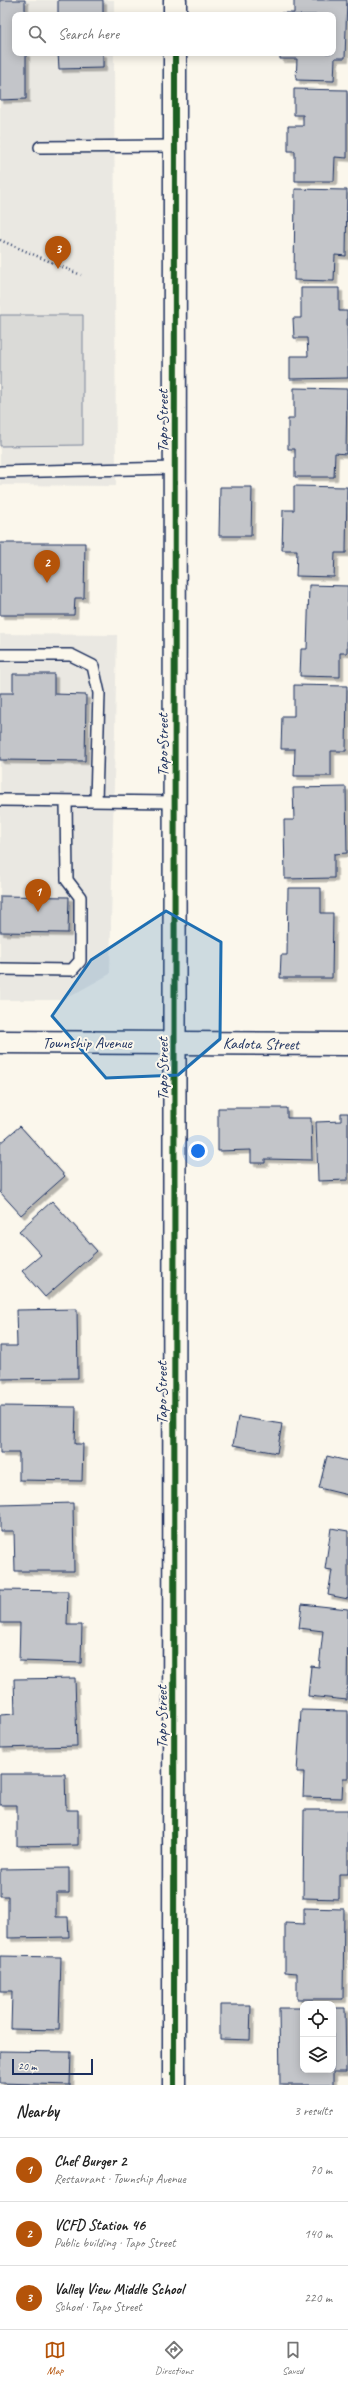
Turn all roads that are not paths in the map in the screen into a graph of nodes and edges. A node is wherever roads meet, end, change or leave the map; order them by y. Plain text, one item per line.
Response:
1 (175, 0) edge
2 (175, 12) edge
3 (175, 56) edge
4 (175, 146) junction
5 (40, 147) dead end
6 (175, 468) junction
7 (0, 472) edge
8 (0, 655) edge
9 (0, 800) edge
10 (66, 801) junction
11 (96, 801) junction
12 (175, 802) junction
13 (0, 969) edge
14 (0, 1042) edge
15 (175, 1042) junction
16 (348, 1044) edge
17 (174, 2085) edge

1 - 2 street
3 - 4 street, Tapo Street
4 - 5 lane
4 - 6 street, Tapo Street
6 - 7 lane
6 - 12 street, Tapo Street
8 - 11 lane
9 - 10 lane
10 - 11 lane
10 - 13 lane
11 - 12 lane
12 - 15 street, Tapo Street
14 - 15 street, Township Avenue
15 - 16 street, Kadota Street
15 - 17 street, Tapo Street

